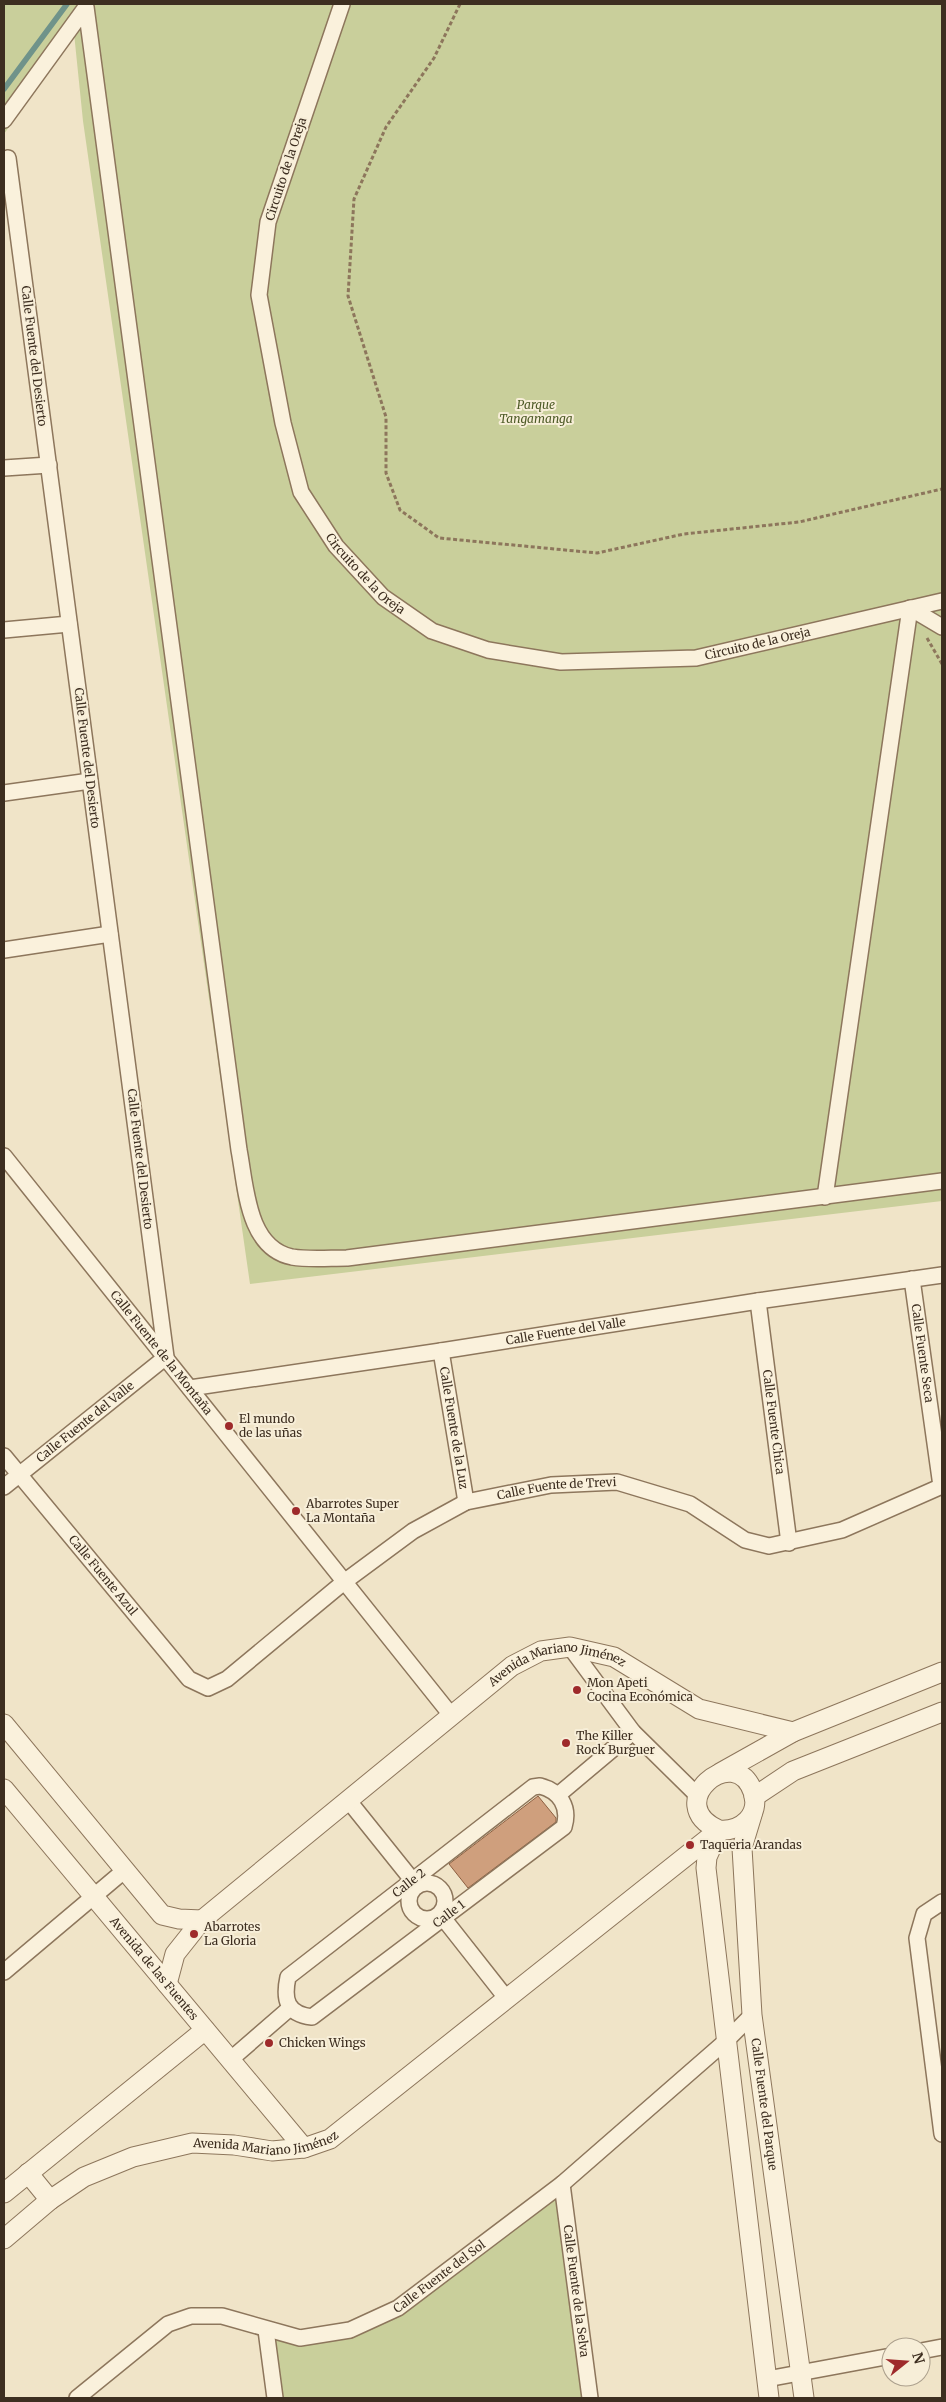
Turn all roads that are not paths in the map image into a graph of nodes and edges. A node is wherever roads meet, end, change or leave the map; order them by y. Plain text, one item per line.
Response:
1 (342, 4) edge
2 (4, 120) edge
3 (6, 162) edge
4 (49, 464) junction
5 (4, 468) edge
6 (942, 601) edge
7 (910, 608) junction
8 (69, 624) junction
9 (942, 627) edge
10 (4, 630) edge
11 (90, 781) junction
12 (4, 792) edge
13 (110, 934) junction
14 (4, 950) edge
15 (4, 1156) edge
16 (942, 1181) edge
17 (825, 1197) junction
18 (942, 1274) edge
19 (912, 1279) junction
20 (758, 1300) junction
21 (441, 1351) junction
22 (166, 1358) junction
23 (190, 1388) junction
24 (4, 1456) edge
25 (19, 1474) junction
26 (942, 1486) edge
27 (4, 1487) edge
28 (466, 1502) junction
29 (789, 1543) junction
30 (344, 1582) junction
31 (570, 1647) junction
32 (942, 1672) edge
33 (208, 1688) joint
34 (942, 1712) edge
35 (451, 1716) junction
36 (4, 1724) edge
37 (633, 1732) junction
38 (793, 1732) junction
39 (720, 1773) junction
40 (4, 1790) edge
41 (558, 1795) junction
42 (698, 1796) junction
43 (348, 1800) junction
44 (754, 1805) junction
45 (720, 1830) junction
46 (125, 1870) junction
47 (662, 1876) junction
48 (707, 1880) junction
49 (415, 1883) junction
50 (94, 1897) junction
51 (942, 1902) edge
52 (441, 1916) junction
53 (202, 1920) junction
54 (4, 1972) edge
55 (167, 1984) junction
56 (507, 1999) junction
57 (290, 2008) junction
58 (752, 2015) junction
59 (205, 2030) junction
60 (726, 2041) junction
61 (230, 2060) junction
62 (942, 2134) edge
63 (304, 2148) junction
64 (28, 2173) junction
65 (562, 2184) junction
66 (4, 2193) edge
67 (50, 2200) junction
68 (4, 2239) edge
69 (266, 2330) junction
70 (881, 2358) edge
71 (801, 2372) junction
72 (767, 2379) junction
73 (77, 2398) edge
74 (275, 2398) edge
75 (590, 2398) edge
76 (770, 2398) edge
77 (804, 2398) edge

1 - 7 street, Circuito de la Oreja
2 - 17 street
3 - 4 street, Calle Fuente del Desierto
4 - 5 street
4 - 8 street, Calle Fuente del Desierto
6 - 7 street, Circuito de la Oreja
7 - 9 street
7 - 17 street
8 - 10 street
8 - 11 street, Calle Fuente del Desierto
11 - 12 street
11 - 13 street, Calle Fuente del Desierto
13 - 14 street
13 - 22 street, Calle Fuente del Desierto
15 - 22 street, Calle Fuente de la Montaña
16 - 17 street
18 - 19 street, Calle Fuente del Valle
19 - 20 street, Calle Fuente del Valle
19 - 26 street, Calle Fuente Seca
20 - 21 street, Calle Fuente del Valle
20 - 29 street, Calle Fuente Chica
21 - 23 street, Calle Fuente del Valle
21 - 28 street, Calle Fuente de la Luz
22 - 23 street, Calle Fuente de la Montaña
22 - 25 street, Calle Fuente del Valle
23 - 30 street, Calle Fuente de la Montaña
24 - 25 street, Calle Fuente Azul
25 - 27 street, Calle Fuente del Valle
25 - 33 street, Calle Fuente Azul
26 - 29 street, Calle Fuente de Trevi
28 - 29 street, Calle Fuente de Trevi
28 - 30 street, Calle Fuente de Trevi
30 - 33 street, Calle Fuente de Trevi
30 - 35 street, Calle Fuente de la Montaña
31 - 35 street, Avenida Mariano Jiménez
31 - 37 street
31 - 38 street, Avenida Mariano Jiménez
32 - 38 street
34 - 44 street, Avenida Mariano Jiménez
35 - 43 street, Avenida Mariano Jiménez
36 - 46 street
37 - 41 street
37 - 42 street
38 - 39 street
39 - 42 street
39 - 44 street
40 - 50 street, Avenida de las Fuentes
41 - 49 street, Calle 2
41 - 52 street, Calle 1
42 - 45 street
43 - 49 street
43 - 53 street, Avenida Mariano Jiménez
44 - 45 street, Avenida Mariano Jiménez
44 - 58 street, Calle Fuente del Parque
45 - 47 street, Avenida Mariano Jiménez
45 - 48 street
46 - 50 street
46 - 53 street
47 - 48 street
47 - 56 street, Avenida Mariano Jiménez
48 - 60 street
49 - 52 street
49 - 52 street
49 - 57 street, Calle 2
50 - 54 street
50 - 55 street, Avenida de las Fuentes
51 - 62 street
52 - 56 street
52 - 57 street, Calle 1
53 - 55 street, Avenida Mariano Jiménez
55 - 59 street, Avenida de las Fuentes
56 - 63 street, Avenida Mariano Jiménez
57 - 61 street
58 - 60 street, Calle Fuente del Sol
58 - 71 street, Calle Fuente del Parque
59 - 61 street, Avenida de las Fuentes
59 - 64 street
60 - 65 street, Calle Fuente del Sol
60 - 72 street
61 - 63 street, Avenida de las Fuentes
63 - 67 street, Avenida Mariano Jiménez
64 - 66 street
64 - 67 street
65 - 69 street, Calle Fuente del Sol
65 - 75 street, Calle Fuente de la Selva
67 - 68 street, Avenida Mariano Jiménez
69 - 73 street, Calle Fuente del Sol
69 - 74 street
70 - 71 street
71 - 72 street
71 - 77 street, Calle Fuente del Parque
72 - 76 street

